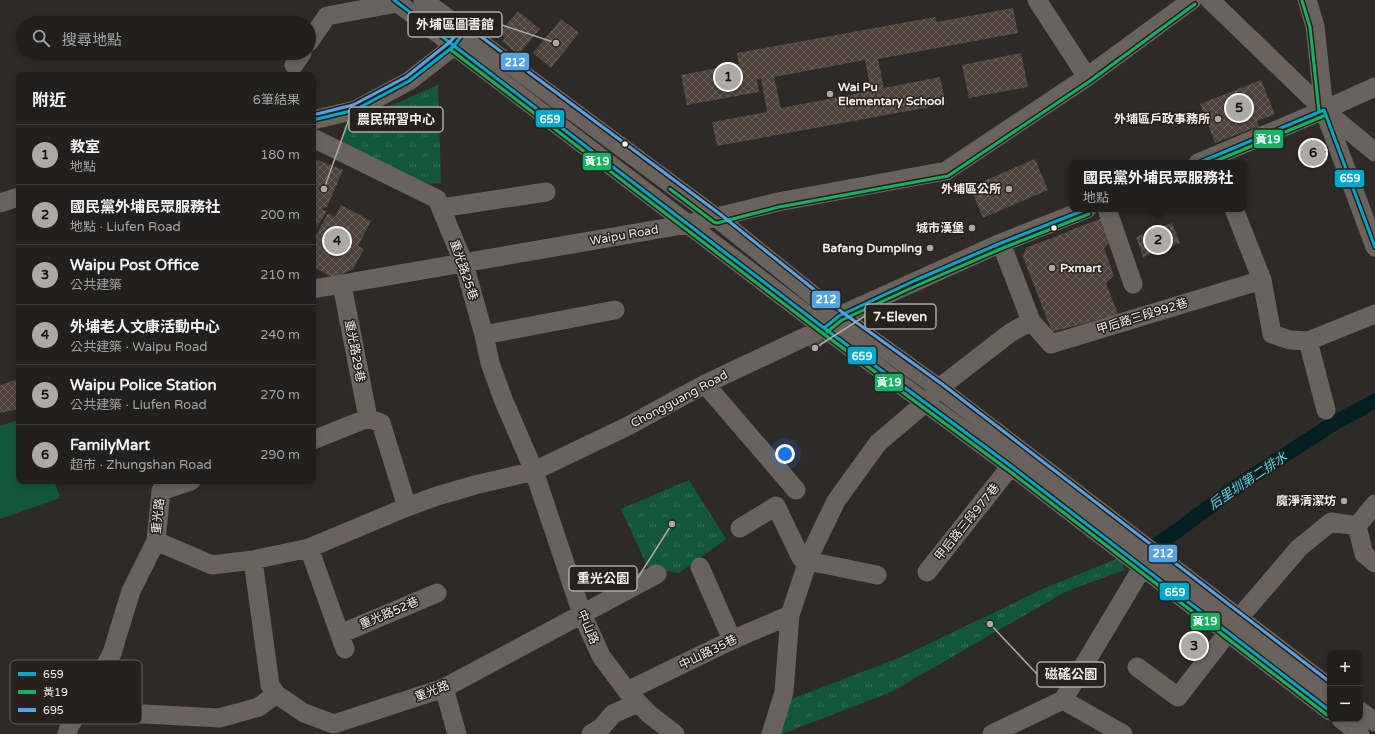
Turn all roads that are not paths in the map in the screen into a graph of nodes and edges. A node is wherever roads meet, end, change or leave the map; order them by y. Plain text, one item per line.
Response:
1 (423, 0) edge
2 (1037, 0) edge
3 (1192, 0) edge
4 (1210, 0) edge
5 (1307, 0) edge
6 (396, 1) edge
7 (316, 31) edge
8 (459, 38) junction
9 (1087, 77) junction
10 (1375, 87) edge
11 (1324, 110) junction
12 (316, 119) edge
13 (316, 140) edge
14 (1375, 152) edge
15 (1223, 158) edge
16 (1213, 160) edge
17 (546, 192) dead end
18 (16, 198) edge
19 (0, 203) edge
20 (441, 208) junction
21 (1079, 212) edge
22 (1108, 212) edge
23 (1235, 212) edge
24 (717, 218) junction
25 (688, 224) junction
26 (1373, 236) edge
27 (1001, 243) junction
28 (464, 264) junction
29 (1262, 280) junction
30 (1133, 284) dead end
31 (342, 285) junction
32 (316, 289) edge
33 (614, 310) dead end
34 (1375, 314) edge
35 (839, 316) junction
36 (1031, 321) junction
37 (824, 328) junction
38 (484, 335) junction
39 (1308, 341) junction
40 (706, 384) junction
41 (939, 388) junction
42 (925, 403) junction
43 (1326, 410) dead end
44 (368, 418) junction
45 (316, 437) edge
46 (1016, 459) junction
47 (534, 471) junction
48 (182, 484) edge
49 (796, 490) dead end
50 (1375, 504) edge
51 (407, 507) junction
52 (1357, 526) junction
53 (740, 528) dead end
54 (156, 541) junction
55 (309, 548) junction
56 (253, 560) junction
57 (808, 561) junction
58 (1375, 563) edge
59 (700, 567) dead end
60 (1142, 568) junction
61 (927, 572) dead end
62 (657, 574) dead end
63 (877, 575) dead end
64 (437, 593) dead end
65 (582, 614) junction
66 (790, 615) junction
67 (1233, 625) junction
68 (732, 640) junction
69 (108, 660) edge
70 (1136, 667) dead end
71 (1327, 686) edge
72 (444, 688) junction
73 (276, 694) junction
74 (632, 697) junction
75 (1063, 700) junction
76 (1327, 708) edge
77 (1363, 713) edge
78 (142, 716) edge
79 (1345, 722) edge
80 (1375, 722) edge
81 (71, 724) edge
82 (202, 726) edge
83 (1117, 733) edge
84 (67, 734) edge
85 (456, 734) edge
86 (591, 734) edge
87 (675, 734) edge
88 (771, 734) edge
89 (992, 734) edge
90 (1360, 734) edge

1 - 8 street
2 - 9 street
3 - 9 street, Waipu Road
4 - 11 street
5 - 11 street
6 - 7 street
6 - 8 street
8 - 12 street
8 - 24 street
8 - 25 street
9 - 24 street, Waipu Road
10 - 11 street
11 - 14 street
11 - 15 street
11 - 26 street
13 - 20 street, 重光路25巷
15 - 16 street
17 - 20 street
18 - 19 street
20 - 28 street, 重光路25巷
21 - 27 street, Chongguang Road
22 - 30 street
23 - 29 street
24 - 25 street, Waipu Road
24 - 35 street
25 - 28 street, Waipu Road
25 - 37 street
27 - 35 street, Chongguang Road
27 - 36 street, 甲后路三段992巷
28 - 31 street, Waipu Road
28 - 38 street, 重光路25巷
29 - 36 street, 甲后路三段992巷
29 - 39 street
31 - 32 street, Waipu Road
31 - 44 street, 重光路29巷
33 - 38 street
34 - 39 street
35 - 37 street, Chongguang Road
35 - 41 street
36 - 41 street
37 - 40 street, Chongguang Road
37 - 42 street
38 - 47 street, 重光路25巷
39 - 43 street
40 - 47 street, Chongguang Road
40 - 49 street
41 - 42 street
41 - 46 street
42 - 46 street
42 - 57 street
44 - 45 street
44 - 51 street
46 - 60 street
46 - 61 street, 甲后路三段977巷
46 - 67 street
47 - 51 street, 重光路
47 - 65 street, 中山路
48 - 54 street, 重光路
50 - 52 street
51 - 55 street, 重光路
52 - 58 street
52 - 67 street
53 - 57 street
54 - 56 street, 重光路
54 - 69 street, 重光路
55 - 56 street, 重光路
55 - 64 street, 重光路52巷
56 - 73 street
57 - 63 street
57 - 66 street
59 - 68 street
60 - 67 street
60 - 75 street
62 - 65 street, 重光路
65 - 72 street, 重光路
65 - 74 street, 中山路
66 - 68 street, 中山路35巷
66 - 88 street
67 - 70 street
67 - 71 street
67 - 76 street
68 - 74 street, 中山路35巷
72 - 73 street, 重光路
72 - 85 street
73 - 82 street
74 - 86 street, 中山路35巷
74 - 87 street, 中山路
75 - 83 street
75 - 89 street
77 - 80 street
78 - 82 street
79 - 90 street
81 - 84 street, 重光路

